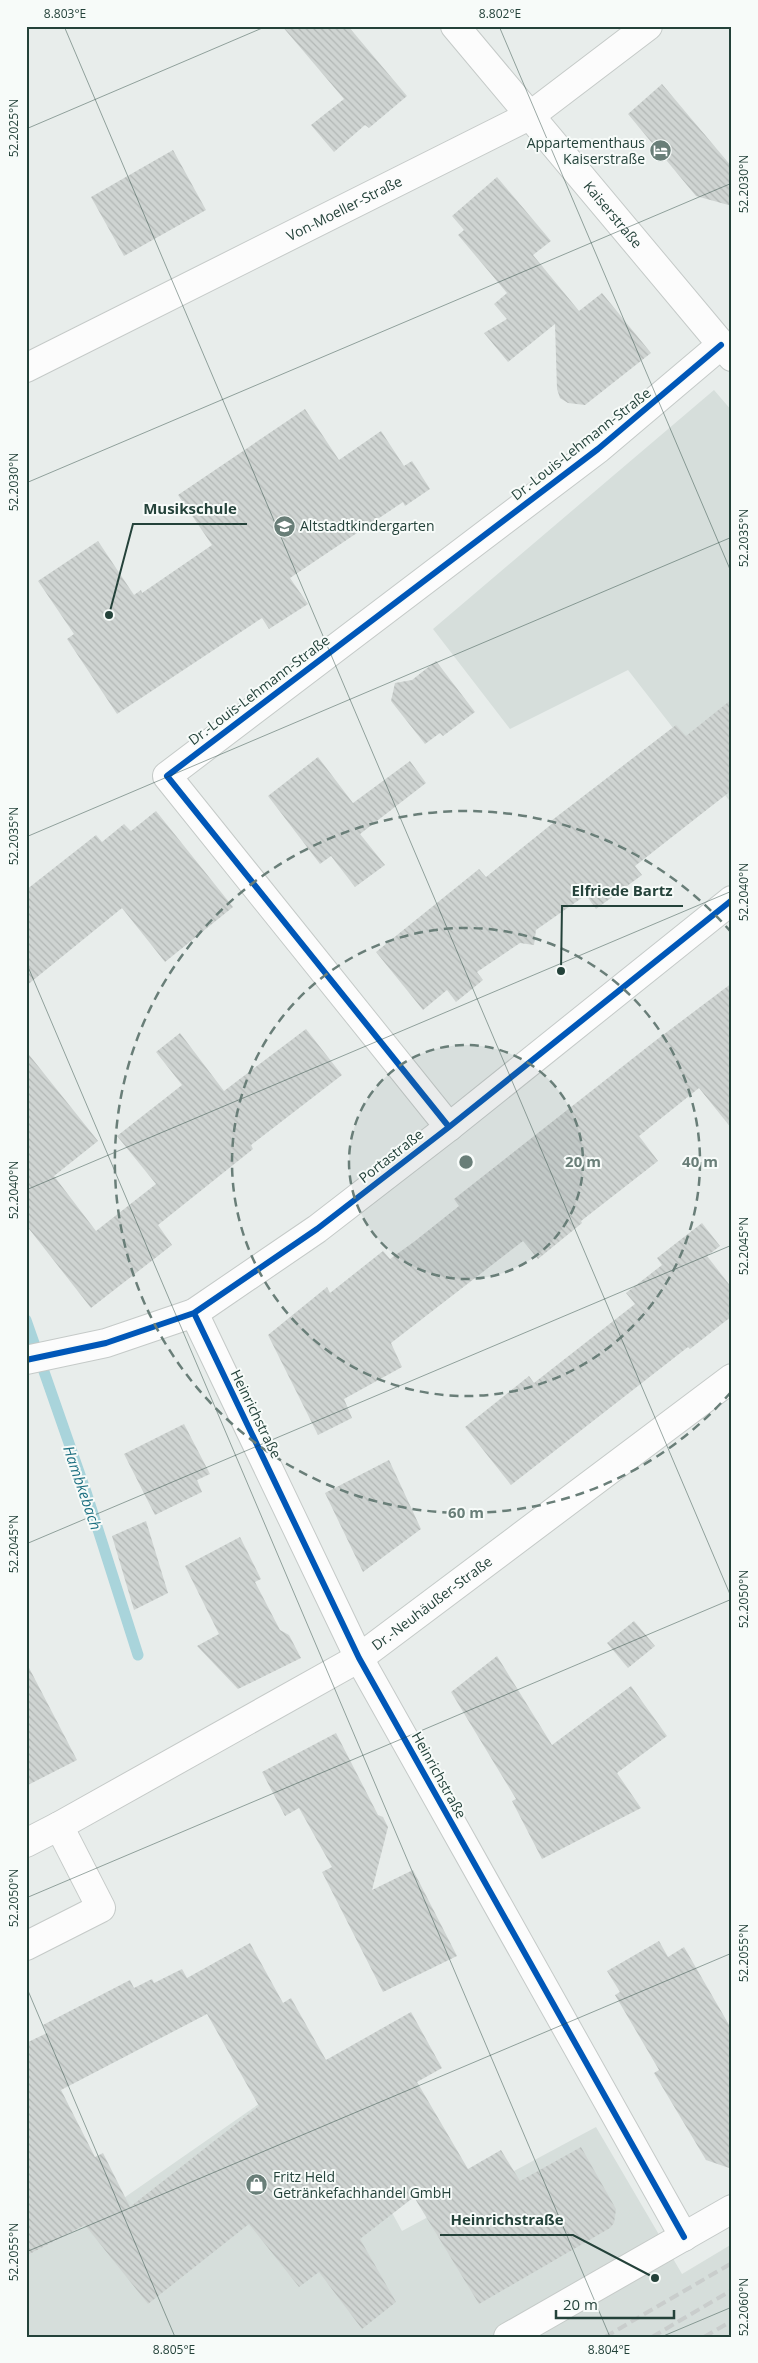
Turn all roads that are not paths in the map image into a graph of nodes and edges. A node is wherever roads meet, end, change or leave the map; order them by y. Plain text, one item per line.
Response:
1 (456, 26) edge
2 (648, 26) edge
3 (531, 114) junction
4 (726, 351) edge
5 (26, 368) edge
6 (732, 900) edge
7 (449, 1127) junction
8 (194, 1313) junction
9 (26, 1360) edge
10 (732, 1378) edge
11 (359, 1658) junction
12 (59, 1826) junction
13 (26, 1843) edge
14 (26, 1946) edge
15 (732, 2209) edge
16 (684, 2236) junction
17 (508, 2337) edge

1 - 3 street, Kaiserstraße
2 - 3 street, Von-Moeller-Straße
3 - 4 street, Kaiserstraße
3 - 5 street, Von-Moeller-Straße
4 - 7 street, Dr.-Louis-Lehmann-Straße
6 - 7 street, Portastraße
7 - 8 street, Portastraße
8 - 9 street, Portastraße
8 - 11 street, Heinrichstraße
10 - 11 street, Dr.-Neuhäußer-Straße
11 - 12 street, Dr.-Neuhäußer-Straße
11 - 16 street, Heinrichstraße
12 - 13 street, Dr.-Neuhäußer-Straße
12 - 14 street
15 - 16 street
16 - 17 street

